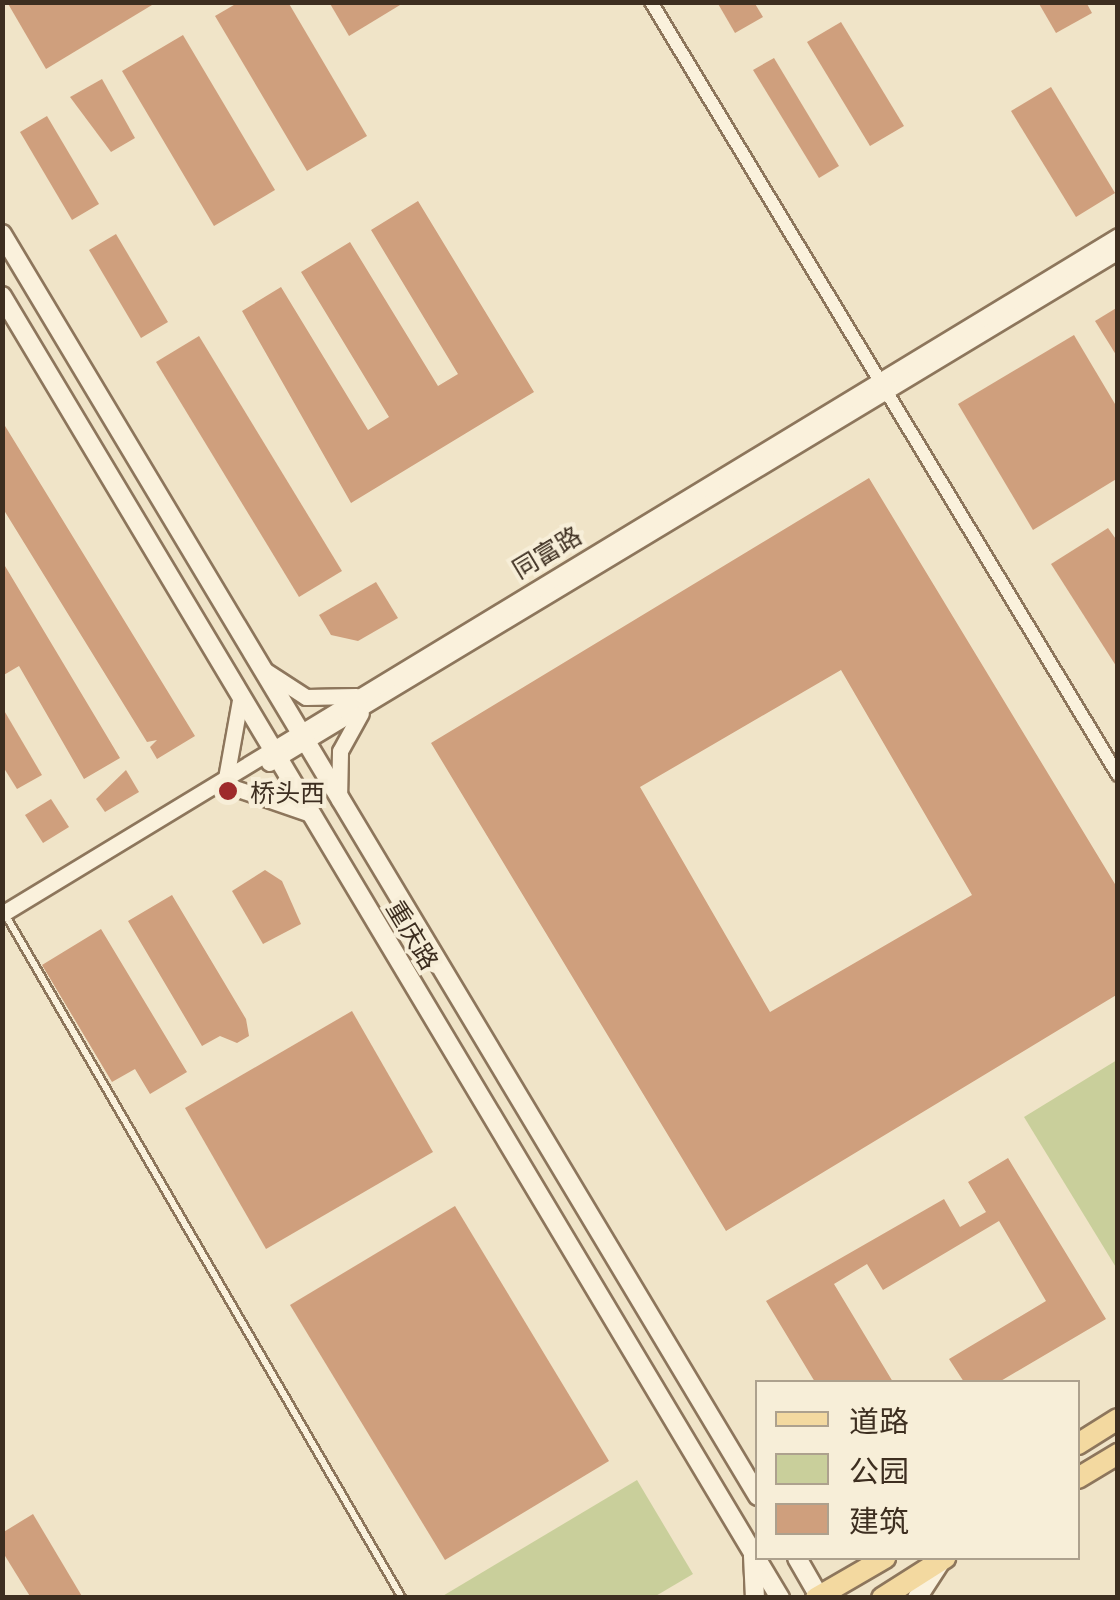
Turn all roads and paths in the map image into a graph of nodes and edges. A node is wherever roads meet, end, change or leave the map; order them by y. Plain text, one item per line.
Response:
1 (652, 2) edge
2 (2, 234) edge
3 (1118, 236) edge
4 (1118, 251) edge
5 (2, 296) edge
6 (884, 386) junction
7 (258, 666) junction
8 (241, 695) junction
9 (359, 702) junction
10 (302, 738) junction
11 (275, 754) junction
12 (1118, 775) edge
13 (227, 782) junction
14 (338, 804) junction
15 (313, 816) junction
16 (5, 920) edge
17 (1118, 1419) edge
18 (1080, 1443) edge
19 (1118, 1454) edge
20 (741, 1468) junction
21 (755, 1477) edge
22 (1080, 1477) edge
23 (755, 1491) edge
24 (751, 1546) junction
25 (755, 1553) edge
26 (759, 1560) edge
27 (798, 1560) edge
28 (882, 1560) edge
29 (941, 1560) edge
30 (943, 1560) edge
31 (819, 1597) edge
32 (402, 1598) edge
33 (755, 1598) edge
34 (780, 1598) edge
35 (882, 1598) edge
36 (918, 1598) edge

1 - 6 street
2 - 7 main road, 重庆路
3 - 6 street, 同富路
4 - 6 street, 同富路
5 - 8 main road, 重庆路
6 - 9 street, 同富路
6 - 12 street
7 - 9 street
7 - 10 main road, 重庆路
8 - 11 main road, 重庆路
8 - 13 street
9 - 10 street, 同富路
9 - 14 street
10 - 11 street, 同富路
10 - 14 main road, 重庆路
11 - 13 street, 同富路
11 - 15 main road, 重庆路
13 - 15 street
13 - 16 street, 同富路
14 - 20 main road, 重庆路
15 - 24 main road, 重庆路
16 - 32 lane
17 - 18 main road
19 - 22 main road
20 - 21 main road
20 - 23 main road, 重庆路
24 - 25 main road, 重庆路
24 - 33 main road
26 - 34 main road, 重庆路
27 - 31 main road
28 - 31 main road
29 - 35 main road
30 - 36 main road

